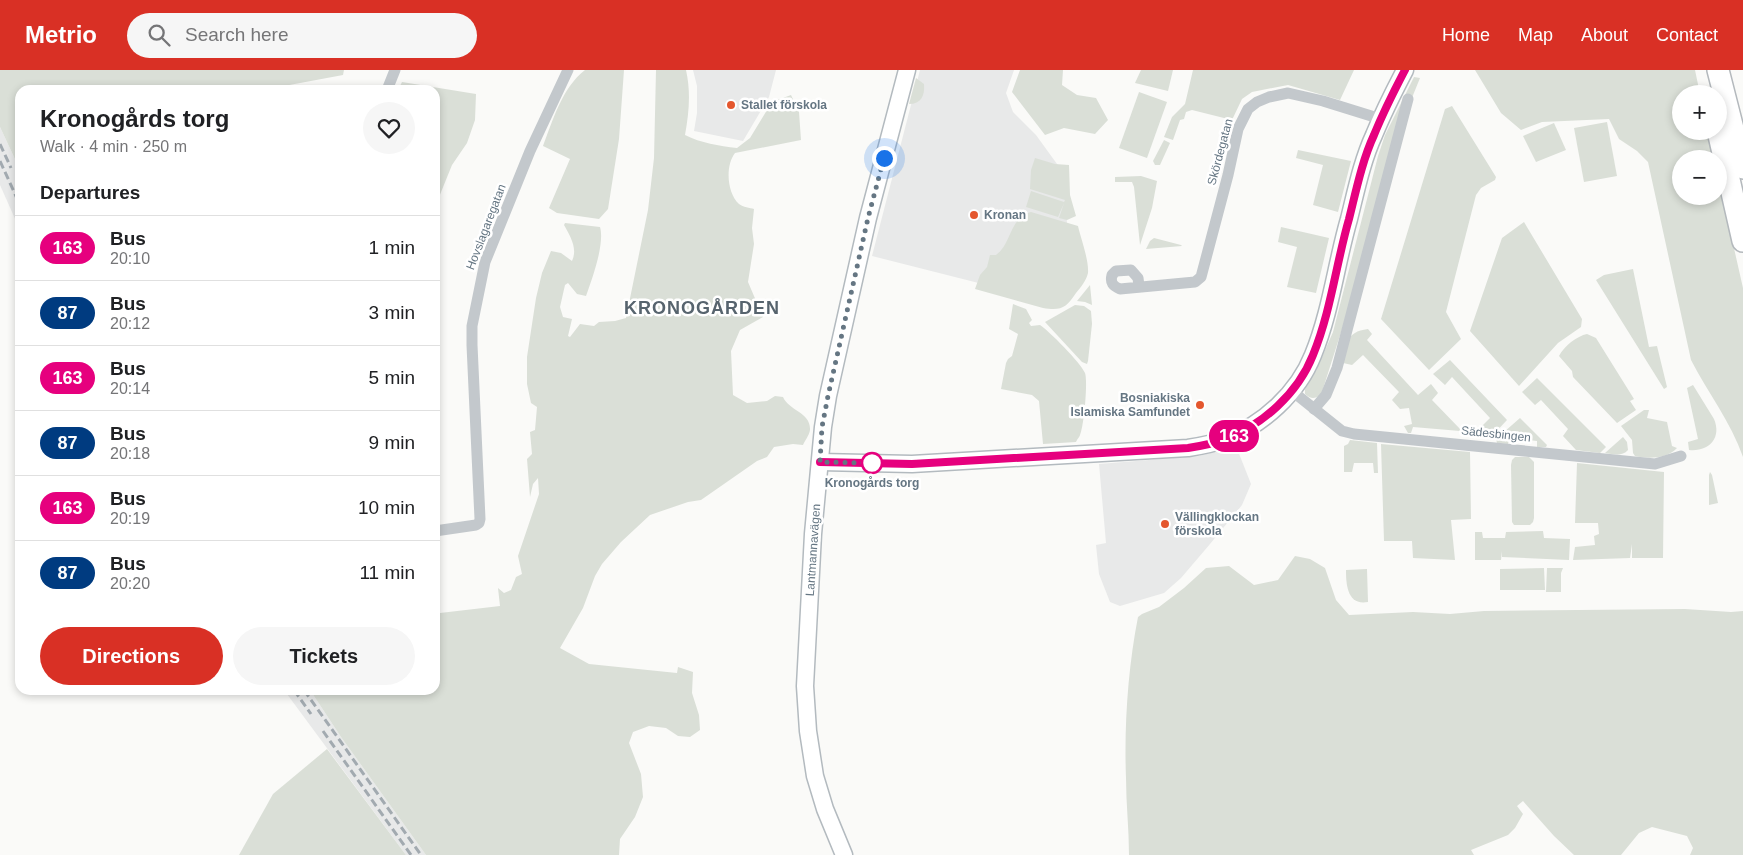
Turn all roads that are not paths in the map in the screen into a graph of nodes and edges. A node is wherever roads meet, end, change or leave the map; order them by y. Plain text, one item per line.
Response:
1 (395, 70) edge
2 (568, 70) edge
3 (907, 70) edge
4 (1405, 70) edge
5 (1704, 70) edge
6 (1718, 70) edge
7 (389, 85) edge
8 (1708, 85) edge
9 (1408, 99) dead end
10 (1381, 119) junction
11 (1720, 140) edge
12 (1743, 168) edge
13 (1743, 242) edge
14 (1139, 286) dead end
15 (1292, 391) junction
16 (1314, 409) junction
17 (1680, 456) dead end
18 (820, 462) junction
19 (440, 530) edge
20 (844, 855) edge

1 - 7 street
2 - 19 street, Hovslagaregatan
3 - 18 street, Lantmannavägen
4 - 10 street
5 - 8 highway
6 - 12 highway
9 - 16 street
10 - 14 street, Skördegatan
10 - 15 street
11 - 13 highway
15 - 16 street, Sädesbingen
15 - 18 street
16 - 17 street, Sädesbingen
18 - 20 street, Lantmannavägen

